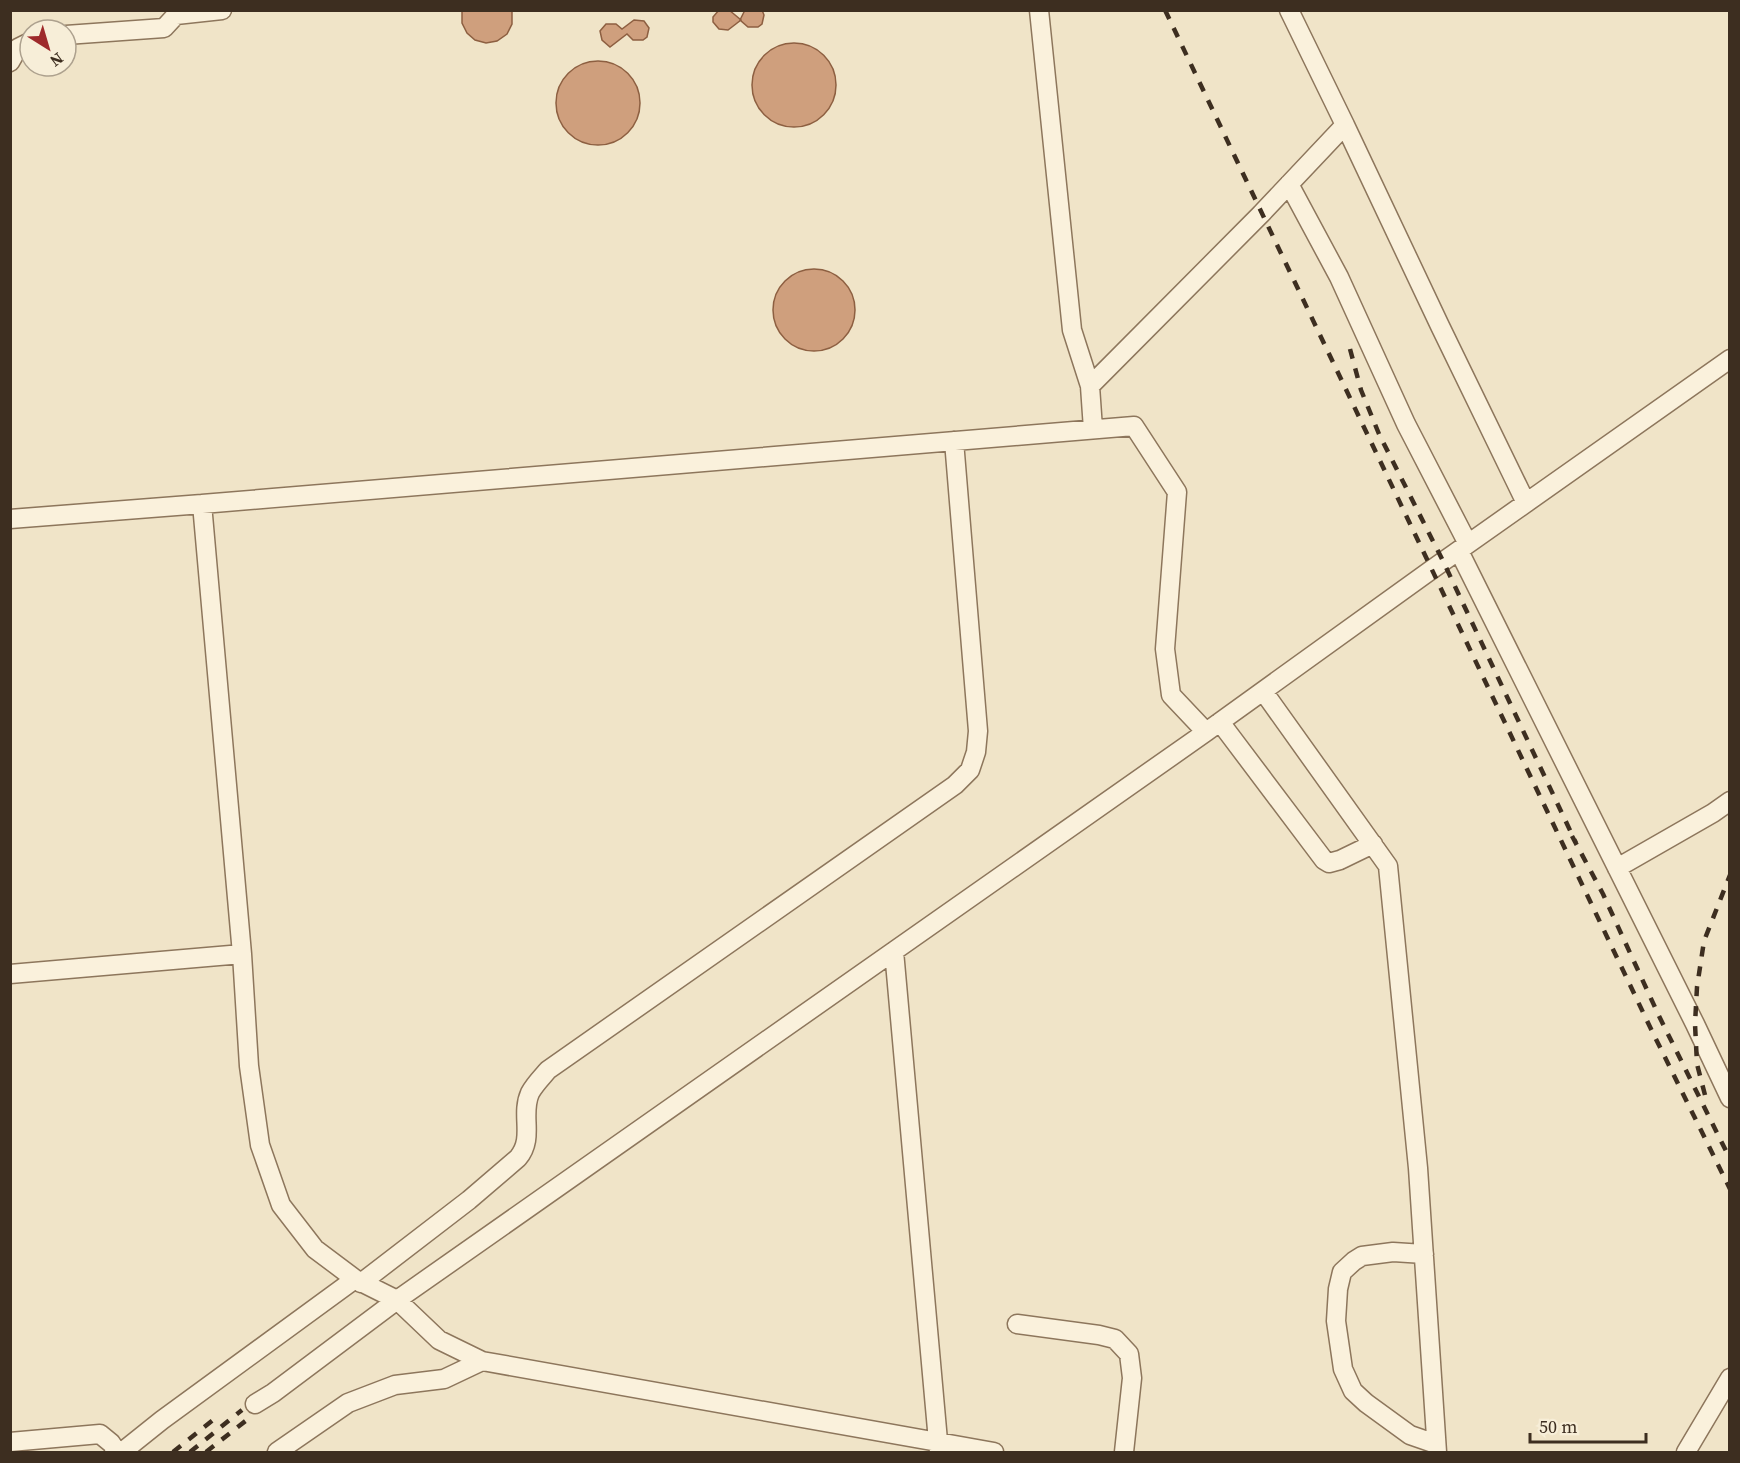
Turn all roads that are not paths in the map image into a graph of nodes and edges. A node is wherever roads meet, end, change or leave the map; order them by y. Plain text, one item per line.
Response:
1 (222, 10) edge
2 (1039, 10) edge
3 (1289, 10) edge
4 (78, 34) edge
5 (18, 48) edge
6 (10, 62) edge
7 (1345, 125) junction
8 (1289, 184) junction
9 (1730, 359) edge
10 (1089, 386) junction
11 (1093, 429) junction
12 (954, 441) junction
13 (1526, 503) junction
14 (202, 504) junction
15 (10, 519) edge
16 (1464, 548) junction
17 (1263, 691) junction
18 (1213, 727) junction
19 (1730, 801) edge
20 (1373, 844) junction
21 (1617, 868) junction
22 (894, 951) junction
23 (242, 954) junction
24 (10, 974) edge
25 (1730, 1098) edge
26 (1424, 1254) junction
27 (358, 1281) junction
28 (397, 1300) junction
29 (1017, 1324) dead end
30 (482, 1361) junction
31 (1730, 1378) edge
32 (255, 1404) dead end
33 (18, 1445) edge
34 (938, 1447) edge
35 (1437, 1448) edge
36 (120, 1452) edge
37 (277, 1452) edge
38 (994, 1452) edge
39 (1124, 1452) edge
40 (1686, 1452) edge

1 - 4 lane
2 - 10 lane
3 - 7 lane
5 - 6 lane
7 - 8 lane
7 - 13 lane
8 - 10 lane
8 - 16 lane
9 - 13 lane
10 - 11 lane
11 - 12 lane
11 - 18 lane
12 - 14 lane
12 - 27 lane
13 - 16 lane
14 - 15 lane
14 - 23 lane
16 - 17 lane
16 - 21 lane
17 - 18 lane
17 - 20 lane
18 - 20 lane
18 - 22 lane
19 - 21 lane
20 - 26 lane
21 - 25 lane
22 - 28 lane
22 - 34 lane
23 - 24 lane
23 - 27 lane
26 - 35 lane
26 - 35 lane
27 - 28 lane
27 - 36 lane
28 - 30 lane
28 - 32 lane
29 - 39 lane
30 - 34 lane
30 - 37 lane
31 - 40 lane
33 - 36 lane
34 - 38 lane

